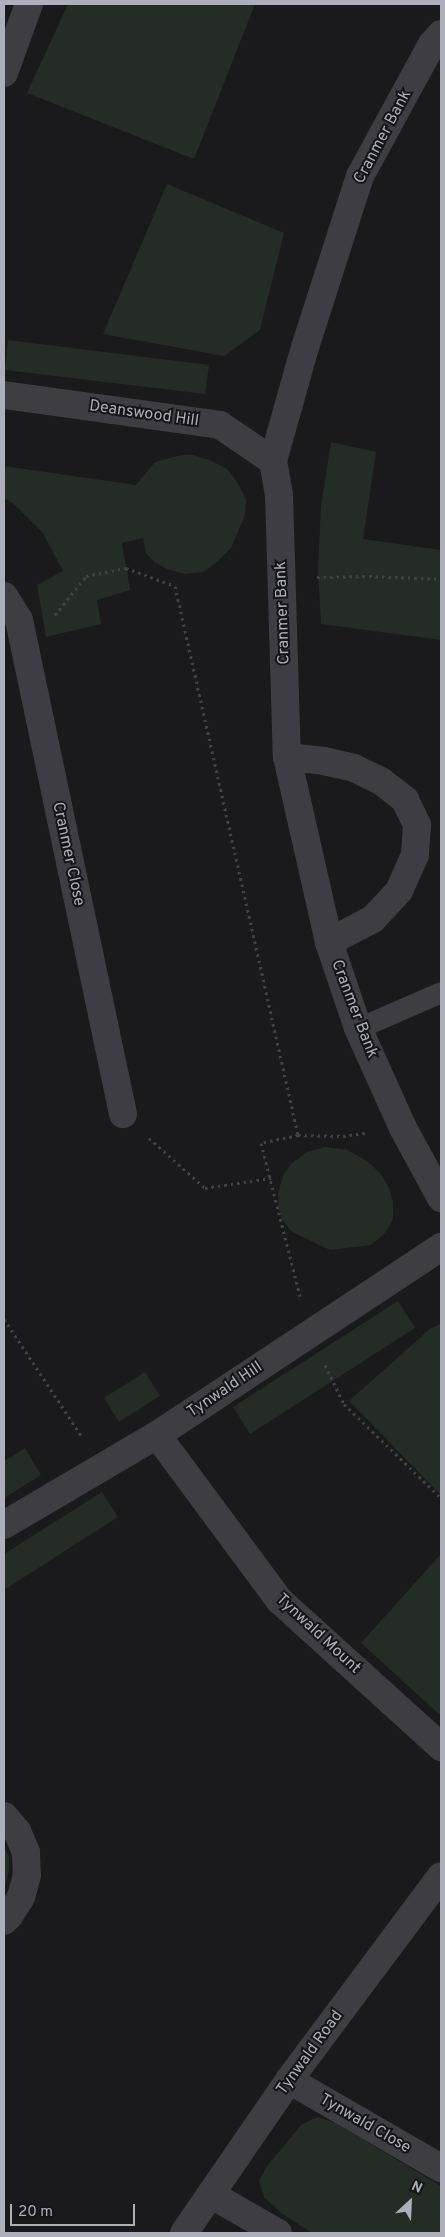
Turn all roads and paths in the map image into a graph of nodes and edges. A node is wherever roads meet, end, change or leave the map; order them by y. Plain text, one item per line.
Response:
1 (29, 4) edge
2 (441, 34) edge
3 (4, 73) edge
4 (4, 395) edge
5 (274, 461) junction
6 (281, 578) junction
7 (441, 579) edge
8 (4, 596) edge
9 (22, 636) junction
10 (288, 757) junction
11 (329, 942) junction
12 (441, 992) edge
13 (358, 1028) junction
14 (124, 1114) joint
15 (404, 1128) junction
16 (298, 1135) junction
17 (270, 1178) junction
18 (441, 1198) edge
19 (441, 1247) edge
20 (4, 1319) edge
21 (310, 1334) junction
22 (157, 1435) junction
23 (102, 1467) junction
24 (441, 1498) edge
25 (4, 1525) edge
26 (441, 1748) edge
27 (4, 1816) edge
28 (441, 1876) edge
29 (4, 1921) edge
30 (289, 2080) junction
31 (441, 2168) edge
32 (212, 2195) junction
33 (184, 2233) edge
34 (278, 2233) edge

1 - 3 street
2 - 5 street, Cranmer Bank
4 - 5 street, Deanswood Hill
5 - 6 street, Cranmer Bank
6 - 7 path
6 - 10 street, Cranmer Bank
8 - 9 street, Cranmer Close
9 - 14 street, Cranmer Close
9 - 16 path
10 - 11 street, Cranmer Bank
10 - 11 street
11 - 13 street, Cranmer Bank
12 - 13 lane
13 - 15 street, Cranmer Bank
14 - 17 path
15 - 16 path
15 - 18 street, Cranmer Bank
16 - 17 path
17 - 21 path
19 - 21 street, Tynwald Hill
20 - 23 path
21 - 22 street, Tynwald Hill
21 - 24 path
22 - 23 street, Tynwald Hill
22 - 26 street, Tynwald Mount
23 - 25 street, Tynwald Hill
27 - 29 street
28 - 30 street, Tynwald Road
30 - 31 street, Tynwald Close
30 - 32 street, Tynwald Road
32 - 33 street, Tynwald Road
32 - 34 street

